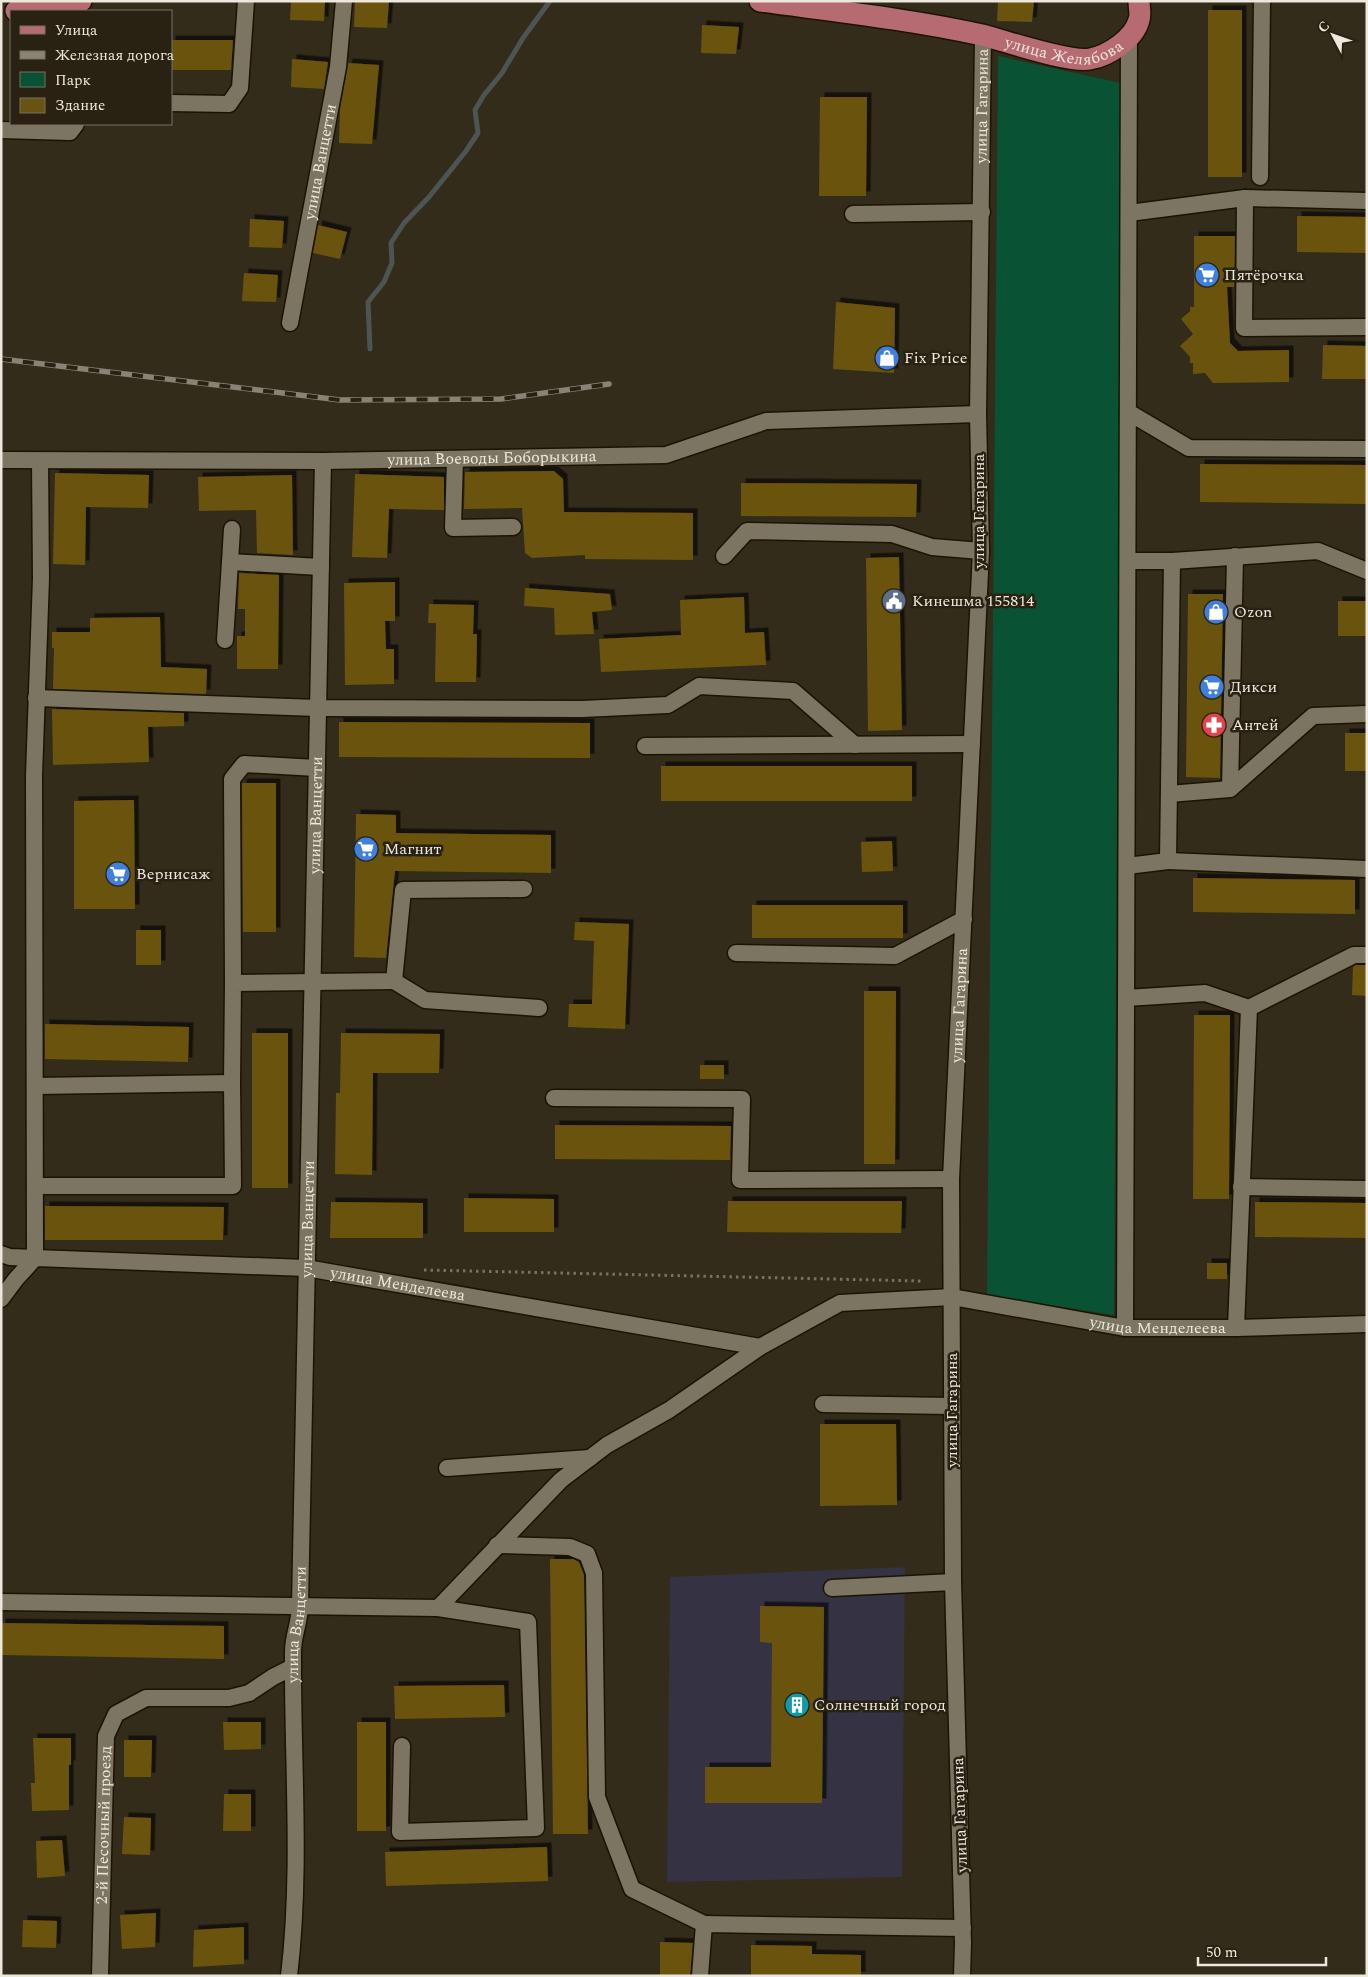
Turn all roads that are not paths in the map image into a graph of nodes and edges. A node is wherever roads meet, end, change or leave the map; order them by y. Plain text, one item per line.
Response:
1 (81, 1) edge
2 (246, 1) edge
3 (344, 1) edge
4 (760, 1) edge
5 (1139, 1) edge
6 (1262, 1) edge
7 (22, 10) edge
8 (983, 36) junction
9 (1129, 37) junction
10 (172, 103) edge
11 (75, 125) edge
12 (1, 130) edge
13 (1260, 177) dead end
14 (1245, 198) junction
15 (1367, 201) edge
16 (982, 212) junction
17 (1129, 213) junction
18 (853, 214) dead end
19 (290, 322) dead end
20 (1367, 327) edge
21 (1128, 412) junction
22 (978, 414) junction
23 (1367, 449) edge
24 (455, 459) junction
25 (1, 460) edge
26 (40, 461) junction
27 (323, 461) junction
28 (513, 527) dead end
29 (232, 529) dead end
30 (981, 551) junction
31 (724, 556) dead end
32 (1234, 556) junction
33 (1128, 561) junction
34 (1172, 561) junction
35 (230, 562) junction
36 (321, 567) junction
37 (1367, 572) edge
38 (225, 640) dead end
39 (36, 698) junction
40 (318, 708) junction
41 (1367, 714) edge
42 (972, 744) junction
43 (855, 745) junction
44 (645, 746) dead end
45 (317, 768) junction
46 (1230, 789) junction
47 (1169, 794) junction
48 (1168, 861) junction
49 (1127, 866) junction
50 (1367, 869) edge
51 (524, 890) dead end
52 (964, 919) junction
53 (736, 954) dead end
54 (1367, 955) edge
55 (312, 981) junction
56 (394, 981) junction
57 (233, 983) junction
58 (1126, 998) junction
59 (539, 1008) dead end
60 (1249, 1008) junction
61 (232, 1083) junction
62 (35, 1086) junction
63 (554, 1098) dead end
64 (951, 1178) junction
65 (35, 1186) junction
66 (1241, 1187) junction
67 (1367, 1189) edge
68 (1, 1254) edge
69 (35, 1258) junction
70 (306, 1268) junction
71 (952, 1297) junction
72 (1, 1299) edge
73 (1367, 1324) edge
74 (1125, 1328) junction
75 (1236, 1328) junction
76 (760, 1347) junction
77 (823, 1404) dead end
78 (951, 1406) junction
79 (590, 1458) junction
80 (447, 1468) dead end
81 (497, 1546) junction
82 (953, 1582) junction
83 (832, 1588) dead end
84 (1, 1602) edge
85 (300, 1606) junction
86 (438, 1608) junction
87 (293, 1667) junction
88 (402, 1746) dead end
89 (704, 1924) junction
90 (963, 1928) junction
91 (100, 1976) edge
92 (288, 1976) edge
93 (700, 1976) edge
94 (962, 1976) edge

1 - 7 main road
2 - 10 street
3 - 19 street, улица Ванцетти
4 - 8 main road, улица Желябова
5 - 9 main road
6 - 13 street
8 - 9 main road, улица Желябова
8 - 16 street, улица Гагарина
9 - 17 street
11 - 12 street
14 - 15 street
14 - 17 street
14 - 20 street
16 - 18 street
16 - 22 street, улица Гагарина
17 - 21 street
21 - 23 street
21 - 33 street
22 - 24 street, улица Воеводы Боборыкина
22 - 30 street, улица Гагарина
24 - 27 street, улица Воеводы Боборыкина
24 - 28 street
25 - 26 street, улица Воеводы Боборыкина
26 - 27 street, улица Воеводы Боборыкина
26 - 39 street
27 - 36 street, улица Ванцетти
29 - 35 street
30 - 31 street
30 - 42 street, улица Гагарина
32 - 34 street
32 - 37 street
32 - 46 street
33 - 34 street
33 - 49 street
34 - 47 street
35 - 36 street
35 - 38 street
36 - 40 street, улица Ванцетти
39 - 40 street
39 - 62 street
40 - 43 street
40 - 45 street, улица Ванцетти
41 - 46 street
42 - 43 street
42 - 52 street, улица Гагарина
43 - 44 street
45 - 55 street, улица Ванцетти
45 - 57 street
46 - 47 street
47 - 48 street
48 - 49 street
48 - 50 street
49 - 58 street
51 - 56 street
52 - 53 street
52 - 64 street, улица Гагарина
54 - 60 street
55 - 56 street
55 - 57 street
55 - 70 street, улица Ванцетти
56 - 59 street
57 - 61 street
58 - 60 street
58 - 74 street
60 - 66 street
61 - 62 street
61 - 65 street
62 - 65 street
63 - 64 street
64 - 71 street, улица Гагарина
65 - 69 street
66 - 67 street
66 - 75 street
68 - 69 street, улица Менделеева
69 - 70 street, улица Менделеева
69 - 72 street
70 - 76 street, улица Менделеева
70 - 85 street, улица Ванцетти
71 - 74 street, улица Менделеева
71 - 76 street, улица Менделеева
71 - 78 street, улица Гагарина
73 - 75 street, улица Менделеева
74 - 75 street, улица Менделеева
76 - 79 street, улица Менделеева
77 - 78 street
78 - 82 street, улица Гагарина
79 - 80 street
79 - 81 street, улица Менделеева
81 - 86 street, улица Менделеева
81 - 89 street
82 - 83 street
82 - 90 street, улица Гагарина
84 - 85 street
85 - 86 street
85 - 87 street, улица Ванцетти
86 - 88 street
87 - 91 street, 2-й Песочный проезд
87 - 92 street, улица Ванцетти
89 - 90 street
89 - 93 street
90 - 94 street, улица Гагарина

